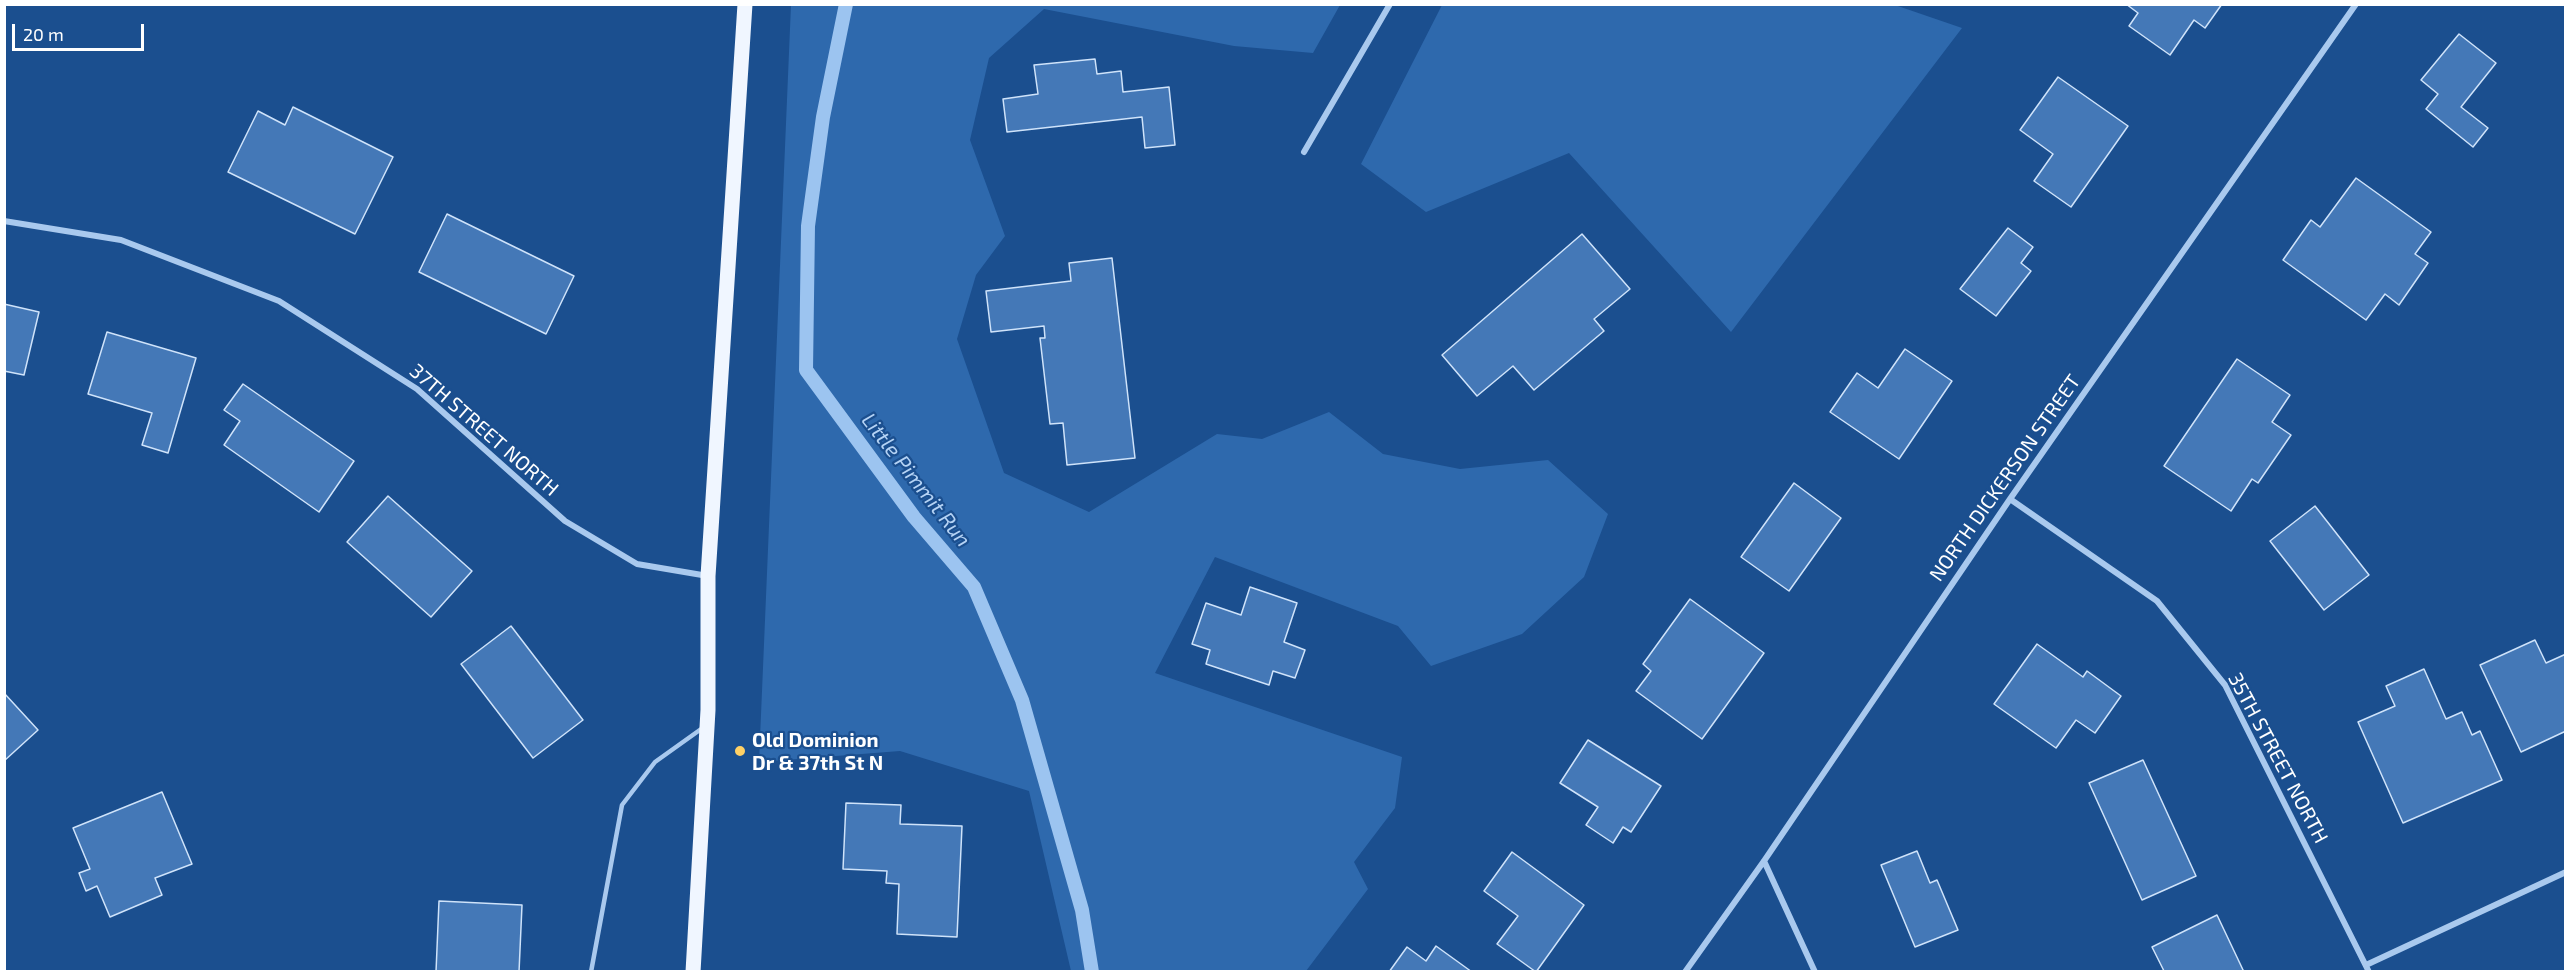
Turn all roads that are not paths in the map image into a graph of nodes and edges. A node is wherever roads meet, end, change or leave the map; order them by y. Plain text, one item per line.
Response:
1 (745, 4) edge
2 (1390, 4) edge
3 (2356, 4) edge
4 (1304, 152) dead end
5 (4, 221) edge
6 (2010, 499) junction
7 (708, 576) junction
8 (706, 725) junction
9 (1764, 861) junction
10 (2565, 872) edge
11 (2367, 968) edge
12 (591, 972) edge
13 (693, 972) edge
14 (1685, 972) edge
15 (1815, 972) edge

1 - 7 main road
2 - 4 street
3 - 6 street, NORTH DICKERSON STREET
5 - 7 street, 37TH STREET NORTH
6 - 9 street, NORTH DICKERSON STREET
6 - 11 street, 35TH STREET NORTH
7 - 8 main road
8 - 12 lane
8 - 13 main road
9 - 14 street, NORTH DICKERSON STREET
9 - 15 street
10 - 11 street

